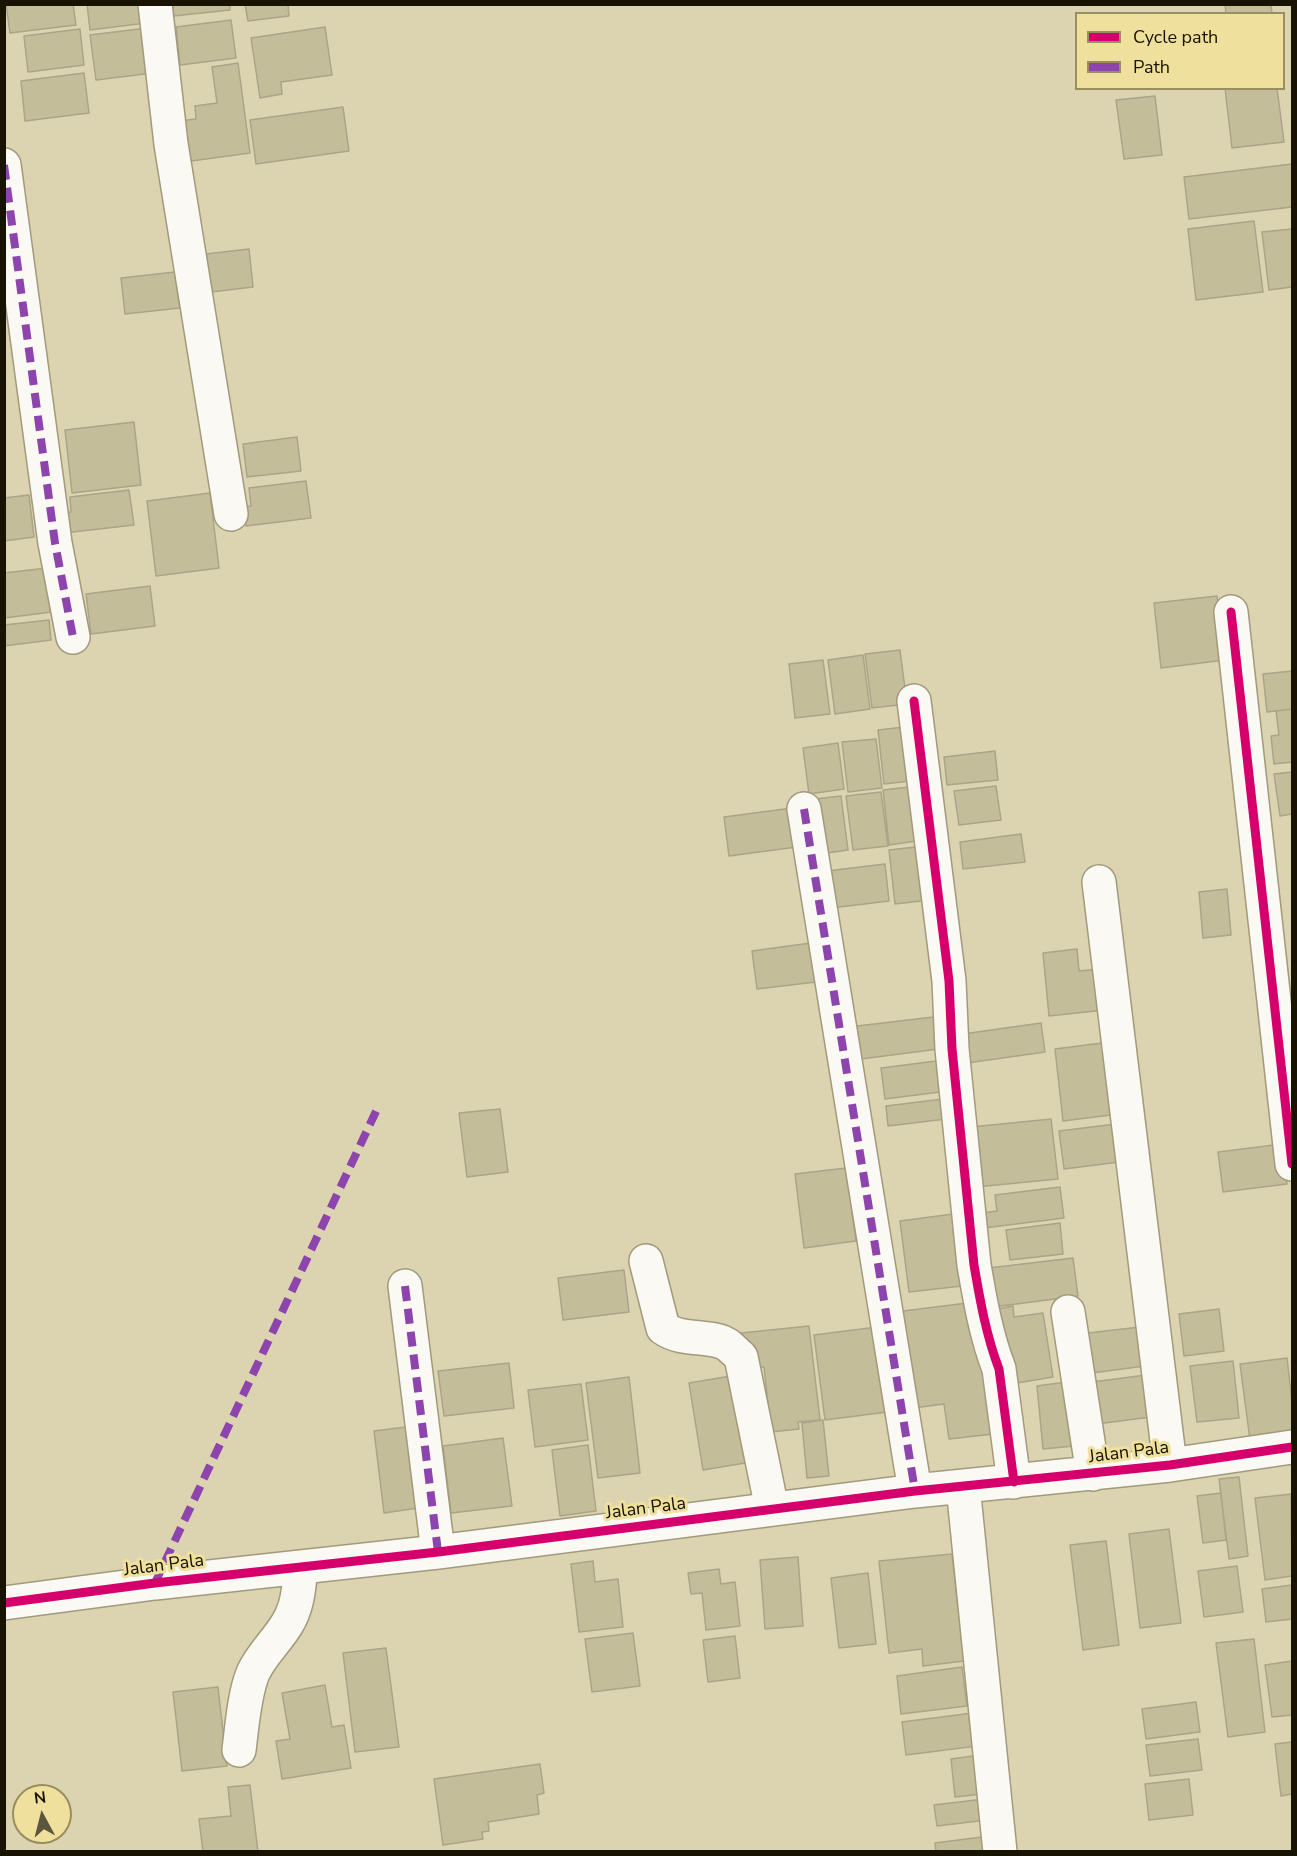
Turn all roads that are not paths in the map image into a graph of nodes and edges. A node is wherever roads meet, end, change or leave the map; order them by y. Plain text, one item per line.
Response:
1 (155, 4) edge
2 (4, 165) edge
3 (231, 514) dead end
4 (1231, 612) dead end
5 (73, 637) dead end
6 (914, 701) dead end
7 (804, 809) dead end
8 (1099, 882) dead end
9 (1293, 1164) edge
10 (646, 1261) dead end
11 (405, 1286) dead end
12 (1068, 1312) dead end
13 (1293, 1447) edge
14 (1170, 1465) junction
15 (1093, 1474) junction
16 (1014, 1482) junction
17 (963, 1486) junction
18 (915, 1491) junction
19 (772, 1509) junction
20 (438, 1552) junction
21 (301, 1567) junction
22 (4, 1603) edge
23 (239, 1750) dead end
24 (1000, 1851) edge

1 - 3 street
2 - 5 street
4 - 9 street
6 - 16 street
7 - 18 street
8 - 14 street
10 - 19 street
11 - 20 street
12 - 15 street
13 - 14 street, Jalan Pala
14 - 15 street, Jalan Pala
15 - 16 street, Jalan Pala
16 - 17 street, Jalan Pala
17 - 18 street, Jalan Pala
17 - 24 street
18 - 19 street, Jalan Pala
19 - 20 street, Jalan Pala
20 - 21 street, Jalan Pala
21 - 22 street, Jalan Pala
21 - 23 street

